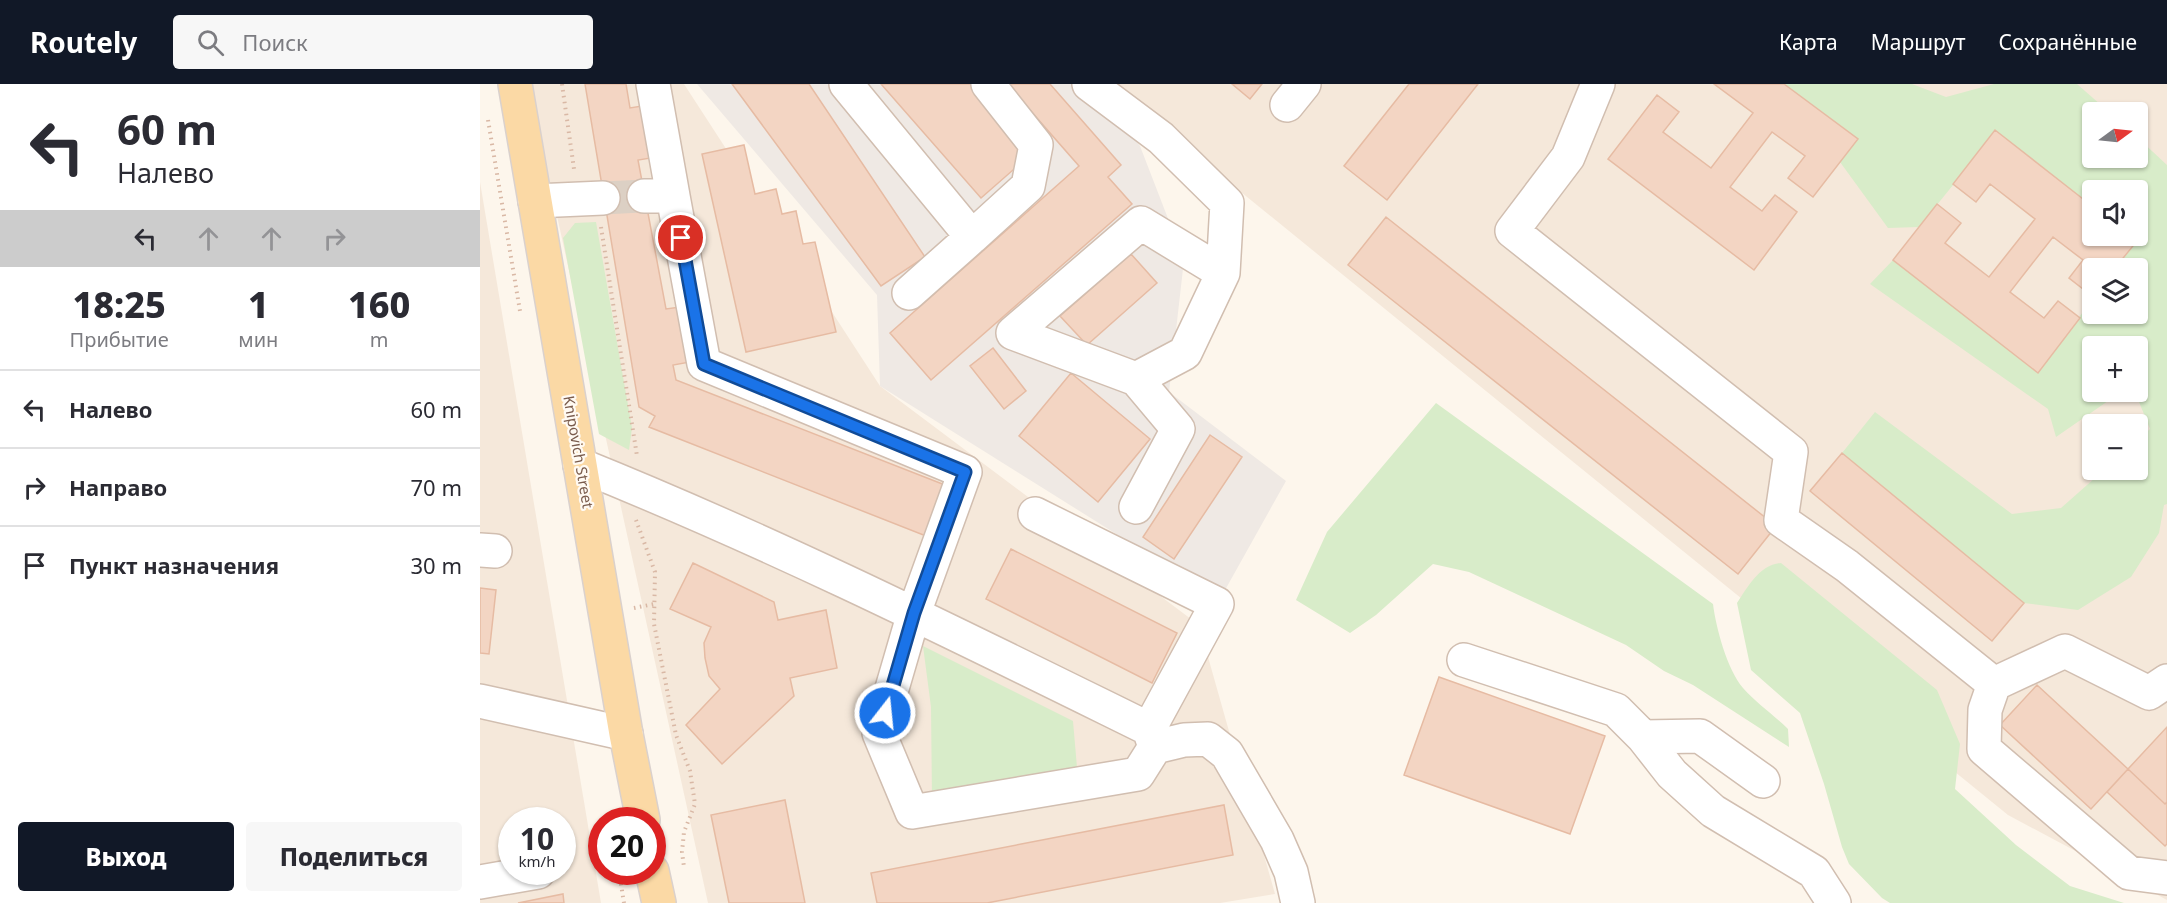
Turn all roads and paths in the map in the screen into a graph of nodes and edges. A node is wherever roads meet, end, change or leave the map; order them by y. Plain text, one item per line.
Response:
1 (515, 84) edge
2 (654, 84) edge
3 (846, 84) edge
4 (988, 84) edge
5 (1089, 84) edge
6 (1598, 84) edge
7 (603, 198) tunnel mouth
8 (536, 201) junction
9 (972, 237) junction
10 (1223, 273) junction
11 (909, 293) dead end
12 (1136, 379) junction
13 (580, 465) junction
14 (1136, 507) dead end
15 (1035, 514) dead end
16 (914, 613) junction
17 (1464, 660) dead end
18 (2167, 681) edge
19 (1994, 684) junction
20 (480, 701) edge
21 (626, 734) junction
22 (1643, 737) junction
23 (1152, 738) junction
24 (1763, 780) dead end
25 (640, 807) edge
26 (2167, 878) edge
27 (498, 879) edge
28 (480, 882) edge
29 (621, 885) edge
30 (655, 885) edge
31 (624, 903) edge
32 (659, 903) edge
33 (1298, 903) edge
34 (1834, 903) edge

1 - 8 main road, Knipovich Street
2 - 16 lane
3 - 9 lane
4 - 9 lane
5 - 10 lane
6 - 19 lane
7 - 8 lane
8 - 13 main road, Knipovich Street
9 - 11 lane
10 - 12 lane
10 - 12 lane
12 - 14 lane
13 - 16 lane
13 - 21 main road, Knipovich Street
15 - 23 lane
16 - 23 lane
16 - 23 lane
17 - 22 lane
18 - 19 lane
19 - 26 lane
20 - 21 lane
21 - 25 main road, Knipovich Street
22 - 24 lane
22 - 34 lane
23 - 33 lane
27 - 28 lane
29 - 31 path
30 - 32 main road

